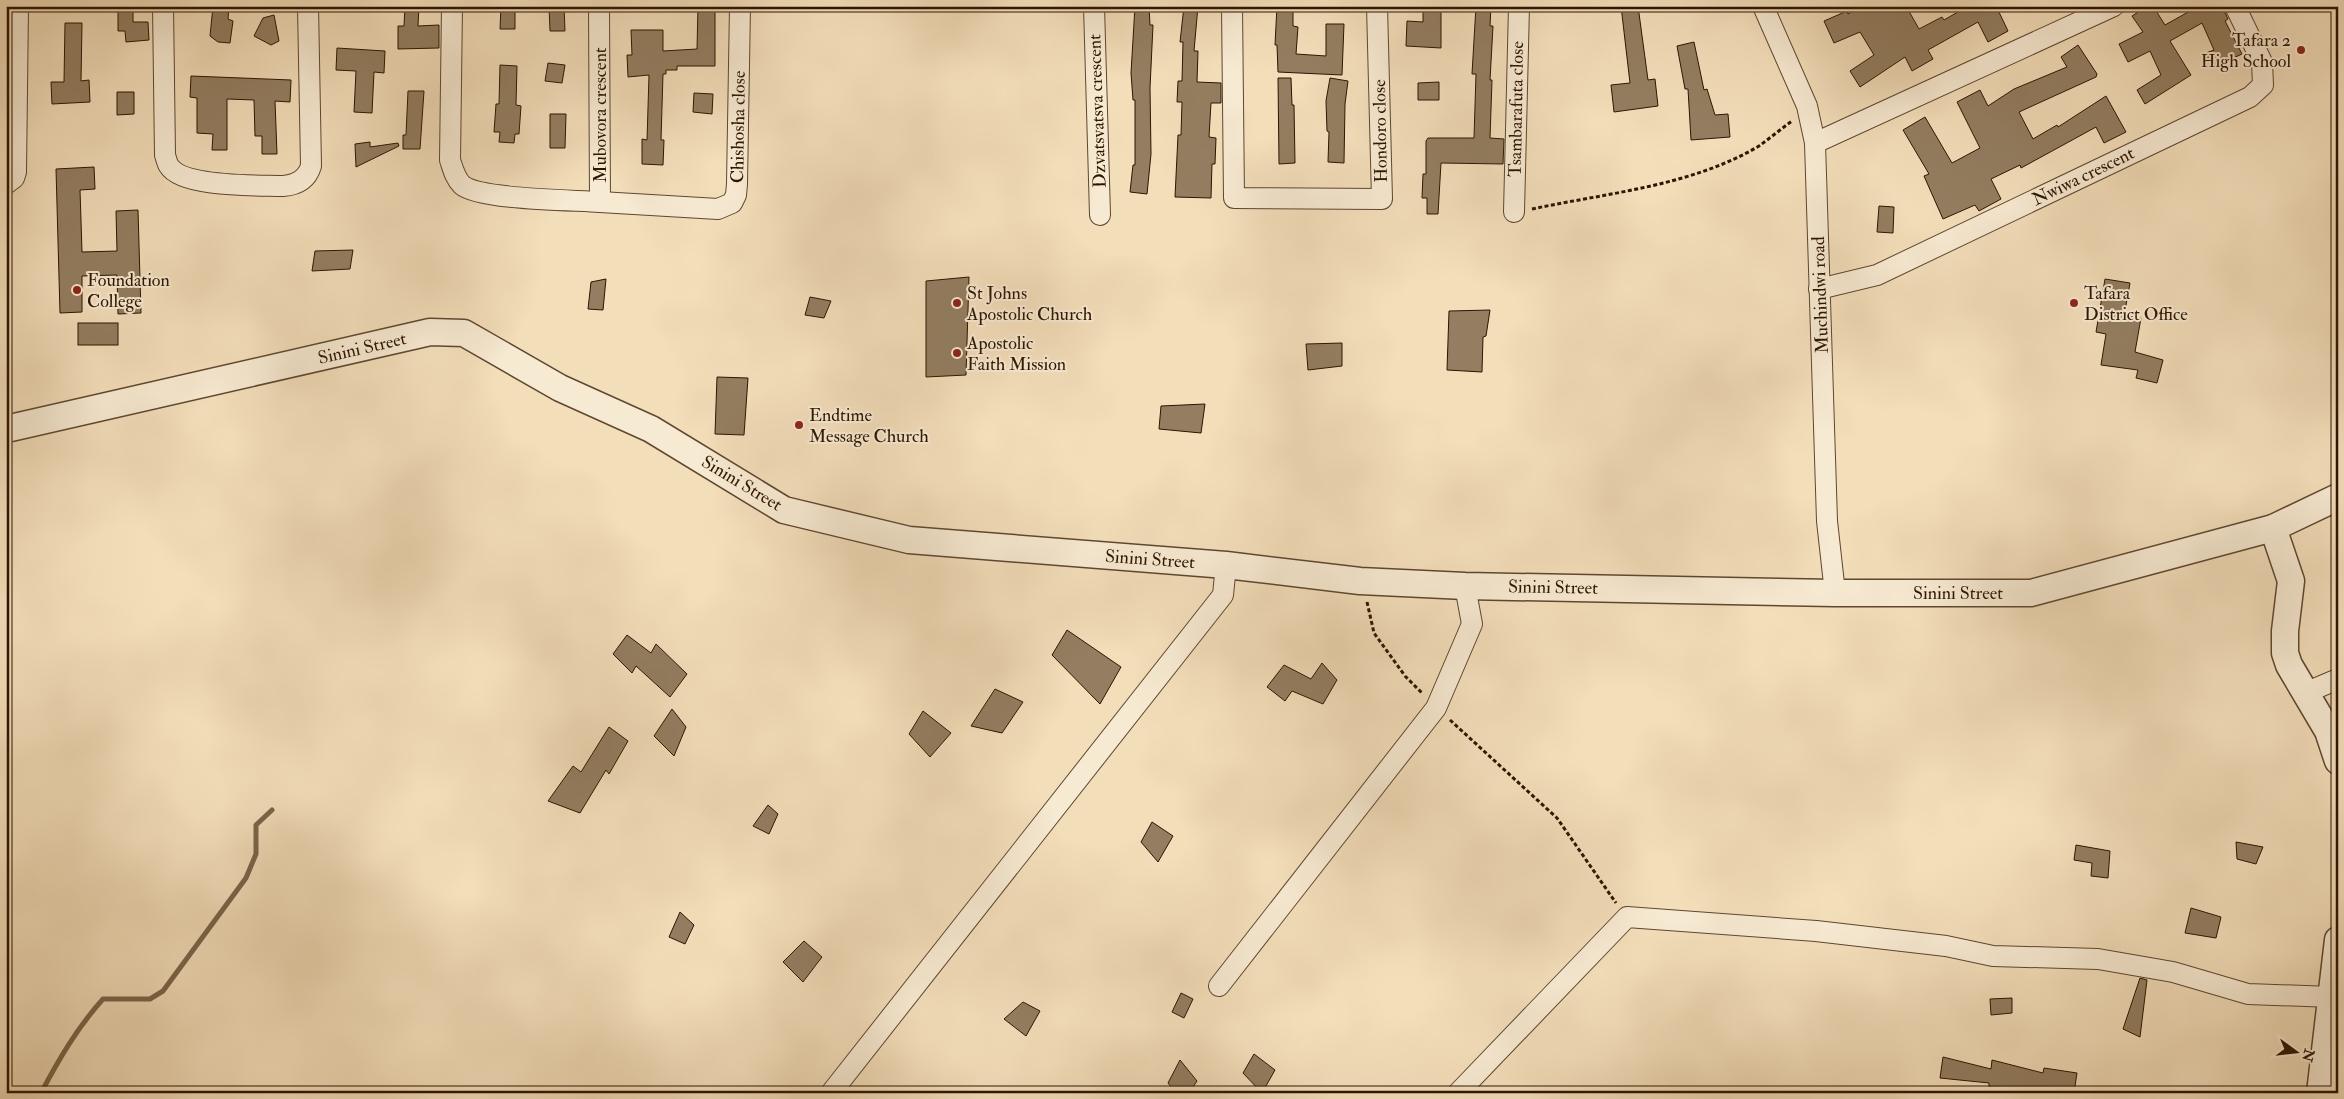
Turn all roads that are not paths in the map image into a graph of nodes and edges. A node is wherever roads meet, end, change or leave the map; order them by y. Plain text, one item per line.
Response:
1 (18, 6) edge
2 (163, 6) edge
3 (308, 6) edge
4 (452, 6) edge
5 (599, 6) edge
6 (740, 6) edge
7 (1094, 6) edge
8 (1232, 6) edge
9 (1378, 6) edge
10 (1519, 6) edge
11 (2114, 6) edge
12 (2235, 6) edge
13 (1766, 7) edge
14 (1816, 143) junction
15 (6, 184) edge
16 (600, 202) junction
17 (1514, 212) road end
18 (1100, 215) dead end
19 (1819, 289) junction
20 (6, 429) edge
21 (2338, 497) edge
22 (2273, 528) junction
23 (1226, 565) junction
24 (1465, 586) junction
25 (1835, 593) junction
26 (2338, 679) edge
27 (2305, 693) junction
28 (2338, 761) edge
29 (2338, 940) edge
30 (1219, 986) dead end
31 (2332, 997) junction
32 (831, 1093) edge
33 (1458, 1093) edge
34 (2320, 1093) edge

1 - 15 street
2 - 3 street
4 - 16 street, Mubovora crescent
5 - 16 street, Mubovora crescent
6 - 16 street, Chishosha close
7 - 18 street, Dzvatsvatsva crescent
8 - 9 street, Hondoro close
10 - 17 street, Tsambarafuta close
11 - 14 street
12 - 19 street, Nwiwa crescent
13 - 14 street, Muchindwi road
14 - 19 street, Muchindwi road
19 - 25 street, Muchindwi road
20 - 23 street, Sinini Street
21 - 22 street, Sinini Street
22 - 25 street, Sinini Street
22 - 27 street
23 - 24 street, Sinini Street
23 - 32 street
24 - 25 street, Sinini Street
24 - 30 street
26 - 27 street
27 - 28 street
29 - 31 street
31 - 33 street
31 - 34 street

